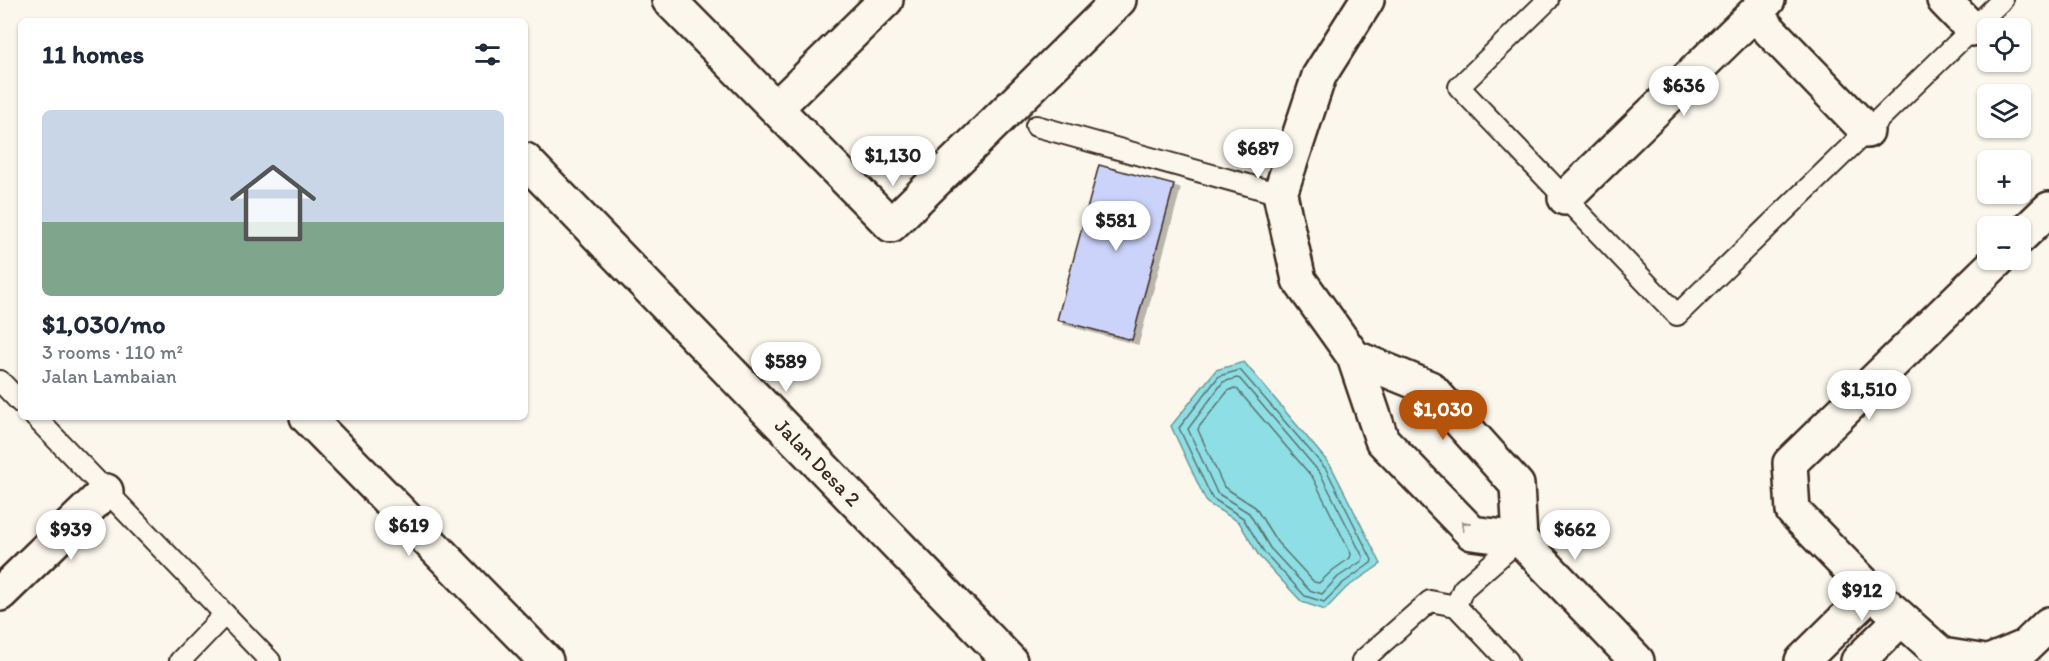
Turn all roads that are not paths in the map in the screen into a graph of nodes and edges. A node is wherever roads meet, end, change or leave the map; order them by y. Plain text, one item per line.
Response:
1 (669, 0) edge
2 (886, 0) edge
3 (1119, 0) edge
4 (1367, 0) edge
5 (1548, 0) edge
6 (1944, 0) edge
7 (2002, 0) edge
8 (1761, 7) edge
9 (1972, 29) junction
10 (776, 108) junction
11 (1036, 126) dead end
12 (1867, 131) junction
13 (528, 163) edge
14 (1280, 194) junction
15 (1565, 198) junction
16 (2049, 209) edge
17 (2031, 226) edge
18 (1988, 270) edge
19 (1354, 357) junction
20 (0, 381) edge
21 (18, 400) edge
22 (38, 420) edge
23 (310, 420) edge
24 (106, 491) junction
25 (1520, 539) junction
26 (1872, 592) junction
27 (0, 594) edge
28 (1456, 606) junction
29 (225, 614) junction
30 (1901, 619) junction
31 (2049, 624) edge
32 (180, 661) edge
33 (270, 661) edge
34 (546, 661) edge
35 (1010, 661) edge
36 (1362, 661) edge
37 (1508, 661) edge
38 (1637, 661) edge
39 (1802, 661) edge
40 (1858, 661) edge
41 (1980, 661) edge
42 (1991, 661) edge

1 - 10 street
2 - 10 street
3 - 10 street
4 - 14 street
5 - 15 lane
6 - 9 street
7 - 9 lane
8 - 12 street
8 - 15 street
9 - 12 lane
11 - 14 lane
12 - 15 lane
13 - 35 street, Jalan Desa 2
14 - 19 street
16 - 17 street
18 - 26 street
25 -> 19 street
19 - 25 street
20 - 21 lane
22 - 24 lane
23 - 34 street
24 - 27 street
24 - 29 lane
25 - 28 lane
25 - 38 street
26 - 30 street
26 - 39 street
28 - 36 lane
28 - 37 lane
29 - 32 lane
29 - 33 lane
30 - 40 street
30 - 41 street
31 - 42 street

